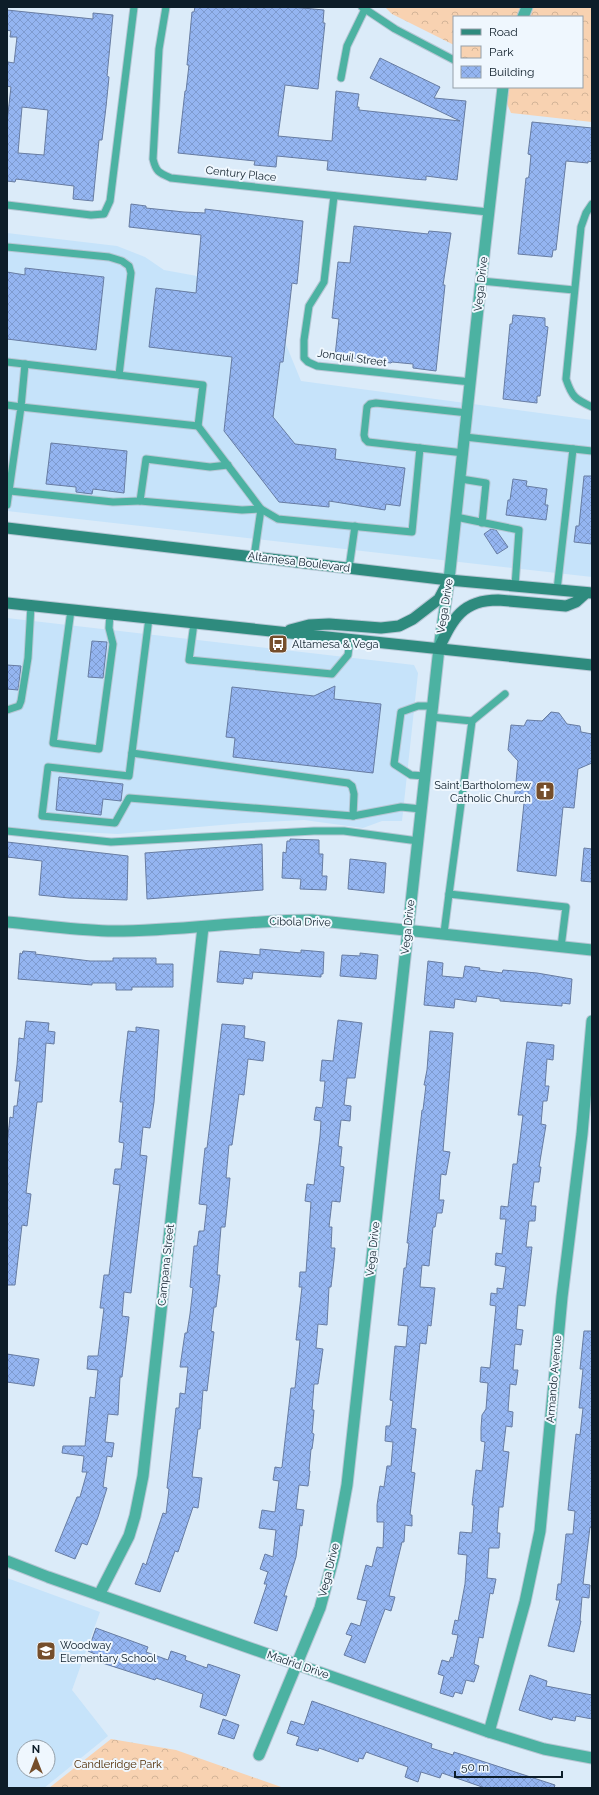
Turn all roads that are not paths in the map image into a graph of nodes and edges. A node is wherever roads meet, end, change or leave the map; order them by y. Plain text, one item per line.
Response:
1 (134, 7) edge
2 (166, 7) edge
3 (364, 8) edge
4 (453, 59) edge
5 (341, 78) dead end
6 (503, 88) edge
7 (334, 196) junction
8 (592, 204) edge
9 (7, 205) edge
10 (488, 212) junction
11 (7, 247) edge
12 (481, 281) junction
13 (574, 290) junction
14 (7, 362) edge
15 (25, 364) junction
16 (119, 376) junction
17 (471, 382) junction
18 (7, 405) edge
19 (21, 407) junction
20 (592, 407) edge
21 (468, 413) junction
22 (198, 426) junction
23 (466, 437) junction
24 (420, 448) junction
25 (573, 449) junction
26 (592, 451) edge
27 (464, 453) junction
28 (228, 465) junction
29 (461, 479) junction
30 (10, 491) junction
31 (140, 501) junction
32 (7, 505) edge
33 (261, 509) junction
34 (456, 517) junction
35 (482, 523) junction
36 (355, 526) junction
37 (7, 528) edge
38 (254, 557) junction
39 (349, 568) junction
40 (450, 580) junction
41 (515, 586) junction
42 (557, 590) junction
43 (589, 593) edge
44 (7, 603) edge
45 (31, 605) junction
46 (71, 610) junction
47 (110, 614) junction
48 (149, 618) junction
49 (194, 623) junction
50 (284, 632) junction
51 (350, 639) junction
52 (439, 648) junction
53 (592, 665) edge
54 (505, 694) dead end
55 (432, 706) junction
56 (7, 710) edge
57 (431, 717) junction
58 (472, 721) junction
59 (132, 753) junction
60 (425, 776) junction
61 (421, 809) junction
62 (353, 816) junction
63 (7, 831) edge
64 (418, 841) junction
65 (449, 894) junction
66 (7, 922) edge
67 (203, 927) junction
68 (408, 930) junction
69 (444, 934) junction
70 (561, 947) junction
71 (592, 950) edge
72 (592, 1021) edge
73 (7, 1561) edge
74 (99, 1595) junction
75 (297, 1665) junction
76 (489, 1732) junction
77 (259, 1755) dead end
78 (592, 1758) edge

1 - 9 lane
2 - 7 lane, Century Place
3 - 4 lane
3 - 5 lane
6 - 10 street, Vega Drive
7 - 10 lane, Century Place
7 - 17 lane, Jonquil Street
8 - 13 lane
10 - 12 street, Vega Drive
11 - 16 lane
12 - 13 lane
12 - 17 street, Vega Drive
13 - 20 lane
14 - 15 lane
15 - 16 lane
15 - 19 lane
16 - 22 lane
17 - 21 street, Vega Drive
18 - 19 lane
19 - 22 lane
19 - 30 lane
21 - 23 street, Vega Drive
21 - 24 lane
22 - 28 lane
23 - 25 lane
23 - 27 street, Vega Drive
24 - 27 lane
24 - 36 lane
25 - 26 lane
25 - 42 lane
27 - 29 street, Vega Drive
28 - 31 lane
28 - 33 lane
29 - 34 street, Vega Drive
29 - 35 lane
30 - 31 lane
30 - 32 lane
31 - 33 lane
33 - 36 lane
33 - 38 lane
34 - 35 lane
34 - 40 street, Vega Drive
35 - 41 lane
36 - 39 lane
37 - 38 main road, Altamesa Boulevard
38 - 39 main road, Altamesa Boulevard
39 - 40 main road, Altamesa Boulevard
40 - 41 main road, Altamesa Boulevard
40 - 50 main road
40 - 52 street, Vega Drive
41 - 42 main road, Altamesa Boulevard
42 - 43 main road, Altamesa Boulevard
43 - 52 main road
44 - 45 main road
45 - 46 main road
45 - 56 lane
46 - 47 main road
46 - 47 lane
47 - 48 main road
48 - 49 main road
48 - 59 lane
49 - 50 main road
49 - 51 lane
50 - 51 main road
51 - 52 main road
52 - 53 main road
52 - 55 street, Vega Drive
54 - 58 lane
55 - 57 street, Vega Drive
55 - 60 lane
57 - 58 lane
57 - 60 street, Vega Drive
58 - 65 lane
59 - 62 lane
59 - 62 lane
60 - 61 street, Vega Drive
61 - 62 lane
61 - 64 street, Vega Drive
63 - 64 lane
64 - 68 street, Vega Drive
65 - 69 lane
65 - 70 lane
66 - 67 street, Cibola Drive
67 - 68 street, Cibola Drive
67 - 74 street, Campana Street
68 - 69 street, Cibola Drive
68 - 75 street, Vega Drive
69 - 70 street, Cibola Drive
70 - 71 street, Cibola Drive
72 - 76 street, Armando Avenue
73 - 74 street, Madrid Drive
74 - 75 street, Madrid Drive
75 - 76 street, Madrid Drive
75 - 77 street, Vega Drive
76 - 78 street, Madrid Drive

